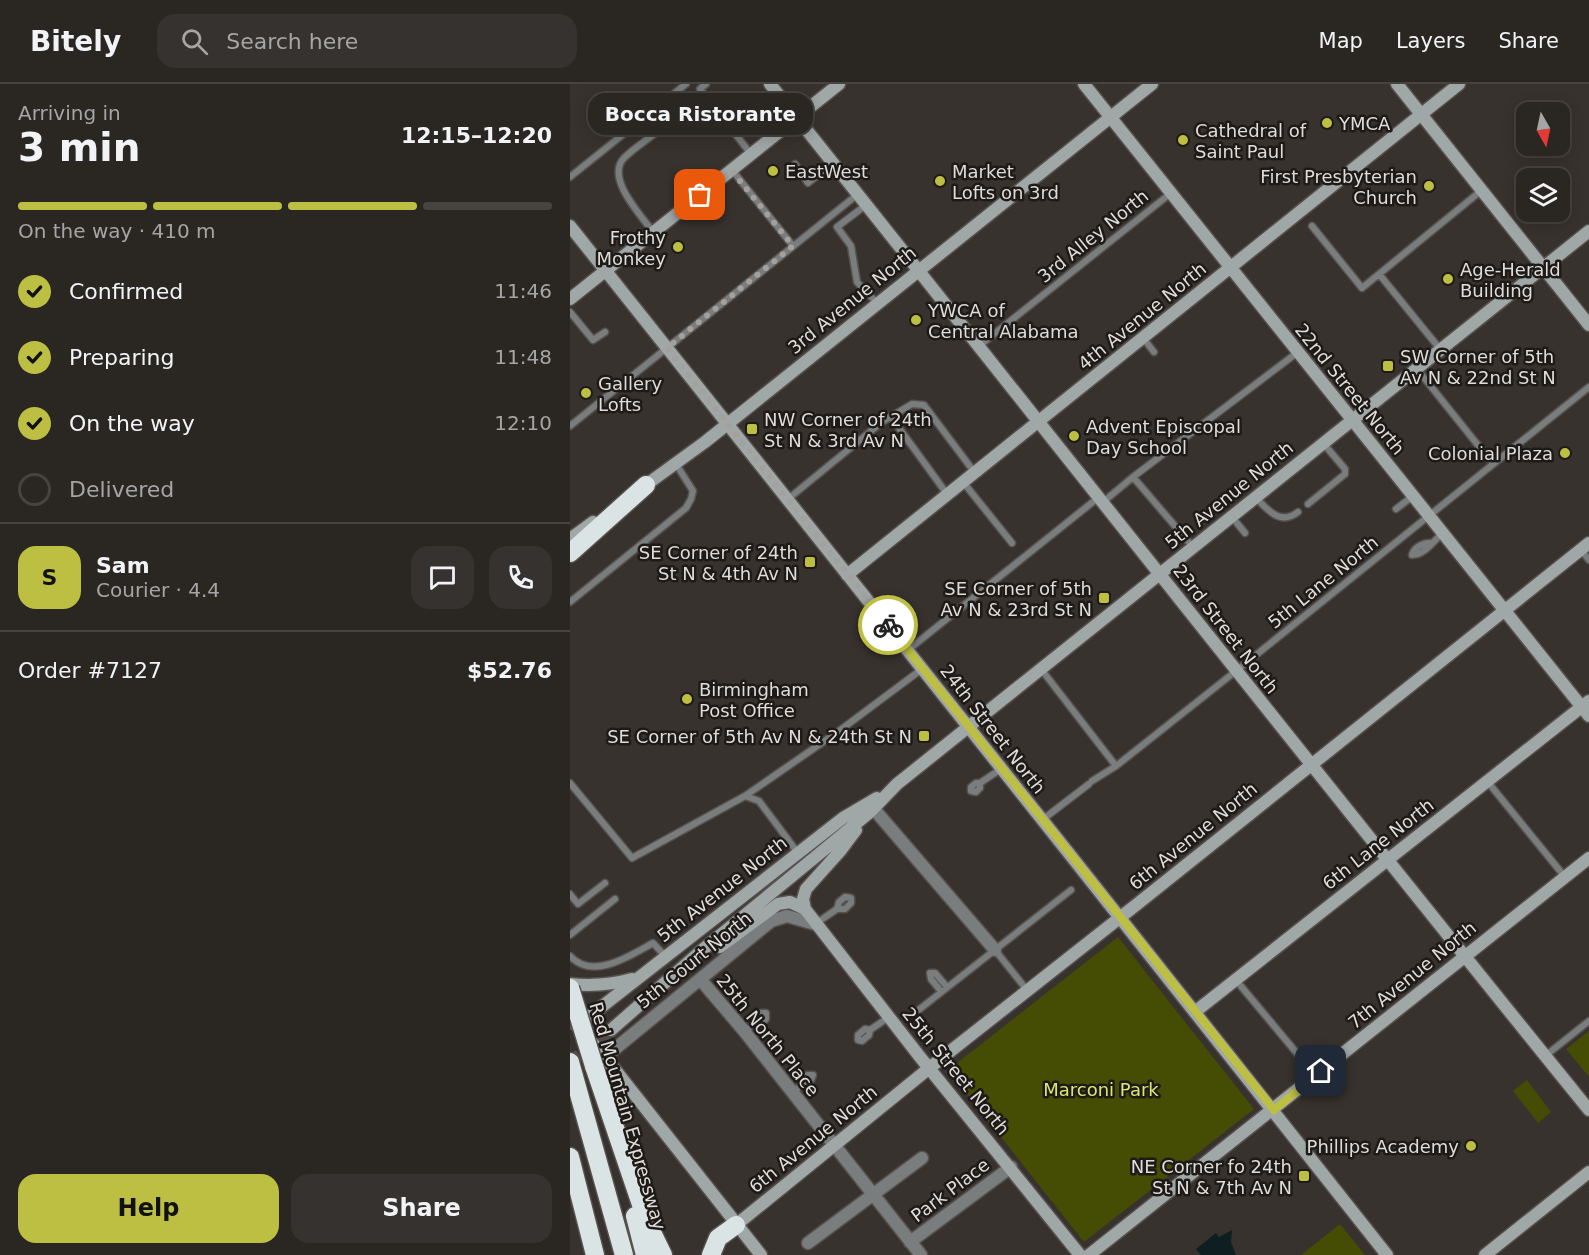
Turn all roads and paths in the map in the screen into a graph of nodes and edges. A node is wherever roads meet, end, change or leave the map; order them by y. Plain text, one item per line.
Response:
1 (686, 84) edge
2 (706, 84) edge
3 (770, 84) edge
4 (839, 84) edge
5 (1084, 84) edge
6 (1152, 84) edge
7 (1397, 84) edge
8 (1460, 84) edge
9 (1422, 114) junction
10 (1110, 117) junction
11 (796, 118) junction
12 (662, 128) dead end
13 (751, 154) junction
14 (795, 164) dead end
15 (834, 164) junction
16 (731, 170) junction
17 (570, 177) edge
18 (1482, 190) junction
19 (1171, 193) junction
20 (858, 194) junction
21 (866, 204) junction
22 (570, 225) edge
23 (1312, 226) dead end
24 (1589, 231) edge
25 (653, 232) junction
26 (793, 246) junction
27 (1543, 267) junction
28 (1230, 268) junction
29 (606, 270) junction
30 (918, 271) junction
31 (1379, 274) junction
32 (570, 298) edge
33 (877, 303) junction
34 (570, 312) edge
35 (1589, 325) edge
36 (605, 332) dead end
37 (1143, 338) junction
38 (978, 347) junction
39 (667, 348) junction
40 (1440, 349) junction
41 (1154, 352) dead end
42 (1298, 352) junction
43 (1416, 368) junction
44 (1589, 387) edge
45 (891, 417) junction
46 (1352, 420) junction
47 (1039, 421) junction
48 (727, 423) junction
49 (570, 426) edge
50 (1323, 443) junction
51 (676, 463) junction
52 (1493, 464) junction
53 (975, 473) junction
54 (1133, 477) junction
55 (963, 482) junction
56 (646, 485) junction
57 (948, 495) junction
58 (1413, 496) junction
59 (1255, 497) junction
60 (788, 499) junction
61 (1101, 499) junction
62 (1308, 504) dead end
63 (1396, 509) dead end
64 (1298, 512) dead end
65 (1232, 516) junction
66 (1429, 516) junction
67 (1245, 533) dead end
68 (1443, 533) junction
69 (570, 539) edge
70 (1012, 543) dead end
71 (1430, 543) dead end
72 (1193, 547) junction
73 (1586, 551) edge
74 (570, 553) edge
75 (1160, 574) junction
76 (848, 575) junction
77 (570, 602) edge
78 (1504, 610) junction
79 (908, 650) junction
80 (922, 669) junction
81 (1041, 669) junction
82 (1236, 672) junction
83 (1587, 708) edge
84 (968, 728) junction
85 (1311, 765) junction
86 (1116, 766) junction
87 (1001, 769) junction
88 (1487, 782) junction
89 (570, 783) edge
90 (980, 783) dead end
91 (893, 788) junction
92 (745, 796) junction
93 (871, 810) junction
94 (1042, 820) junction
95 (798, 853) junction
96 (1589, 858) edge
97 (1388, 860) junction
98 (1564, 877) junction
99 (605, 883) dead end
100 (1071, 890) dead end
101 (570, 894) edge
102 (615, 899) dead end
103 (804, 909) junction
104 (837, 909) dead end
105 (1121, 917) junction
106 (815, 924) junction
107 (570, 935) edge
108 (995, 950) junction
109 (570, 956) edge
110 (665, 956) junction
111 (1464, 956) junction
112 (636, 978) junction
113 (700, 979) junction
114 (1235, 979) junction
115 (570, 986) edge
116 (1027, 990) junction
117 (1196, 1011) junction
118 (916, 1012) dead end
119 (889, 1017) junction
120 (1589, 1021) edge
121 (755, 1023) dead end
122 (572, 1024) edge
123 (870, 1030) dead end
124 (745, 1032) junction
125 (1545, 1056) junction
126 (570, 1062) edge
127 (599, 1062) junction
128 (929, 1068) junction
129 (1316, 1076) junction
130 (803, 1083) dead end
131 (793, 1093) junction
132 (1274, 1110) junction
133 (1589, 1110) edge
134 (834, 1145) junction
135 (570, 1157) edge
136 (922, 1158) dead end
137 (1011, 1167) junction
138 (1589, 1172) edge
139 (874, 1194) junction
140 (736, 1225) junction
141 (910, 1242) junction
142 (808, 1243) dead end
143 (595, 1255) edge
144 (624, 1255) edge
145 (645, 1255) edge
146 (663, 1255) edge
147 (711, 1255) edge
148 (761, 1255) edge
149 (921, 1255) edge
150 (1080, 1255) edge
151 (1089, 1255) edge
152 (1387, 1255) edge
153 (1485, 1255) edge

1 - 17 lane
2 - 13 lane
3 - 11 main road, 23rd Street North
4 - 11 main road
5 - 10 main road, 22nd Street North
6 - 10 main road, 3rd Avenue North
7 - 9 main road
8 - 9 main road, 4th Avenue North
9 - 18 main road
9 - 28 main road, 4th Avenue North
10 - 19 main road, 22nd Street North
10 - 30 main road, 3rd Avenue North
11 - 13 main road
11 - 15 main road, 23rd Street North
12 - 25 lane
13 - 16 main road
14 - 15 lane
15 - 20 main road, 23rd Street North
16 - 25 main road
16 - 26 lane
18 - 27 main road
18 - 31 lane
19 - 28 main road, 22nd Street North
19 - 38 lane, 3rd Alley North
20 - 21 main road, 23rd Street North
20 - 26 lane
21 - 30 main road, 23rd Street North
21 - 33 lane
22 - 29 main road, 24th Street North
23 - 31 lane
24 - 27 main road, 5th Avenue North
25 - 29 main road
26 - 39 lane
27 - 35 main road
27 - 40 main road, 5th Avenue North
28 - 37 main road, 4th Avenue North
28 - 42 main road, 22nd Street North
29 - 32 main road
29 - 39 main road, 24th Street North
30 - 33 main road, 3rd Avenue North
30 - 38 main road, 23rd Street North
31 - 40 lane
33 - 48 main road, 3rd Avenue North
34 - 36 lane
37 - 41 lane
37 - 47 main road, 4th Avenue North
38 - 47 main road, 23rd Street North
39 - 48 main road, 24th Street North
39 - 49 lane
40 - 43 main road, 5th Avenue North
42 - 46 main road, 22nd Street North
42 - 54 lane
43 - 46 main road, 5th Avenue North
43 - 52 lane
44 - 52 lane, 5th Lane North
45 - 53 lane
45 - 57 lane
45 - 60 lane
46 - 50 main road, 5th Avenue North
46 - 58 main road, 22nd Street North
47 - 53 main road, 4th Avenue North
47 - 61 main road, 23rd Street North
48 - 51 main road, 3rd Avenue North
48 - 60 main road, 24th Street North
50 - 59 main road, 5th Avenue North
50 - 62 lane
51 - 56 main road, 3rd Avenue North
51 - 77 lane
52 - 66 lane, 5th Lane North
53 - 55 main road, 4th Avenue North
54 - 61 lane
54 - 72 lane
55 - 57 main road, 4th Avenue North
55 - 70 lane
56 - 69 main road, 3rd Avenue North
56 - 74 highway
57 - 76 main road, 4th Avenue North
58 - 63 lane
58 - 66 main road, 22nd Street North
59 - 64 lane
59 - 65 main road, 5th Avenue North
60 - 76 main road, 24th Street North
61 - 75 main road, 23rd Street North
61 - 79 lane
65 - 67 lane
65 - 72 main road, 5th Avenue North
66 - 68 main road, 22nd Street North
66 - 82 lane, 5th Lane North
68 - 71 lane
68 - 78 main road, 22nd Street North
72 - 75 main road, 5th Avenue North
73 - 78 main road, 6th Avenue North
75 - 81 main road, 5th Avenue North
75 - 82 main road, 23rd Street North
76 - 79 main road, 24th Street North
78 - 83 main road, 22nd Street North
78 - 85 main road, 6th Avenue North
79 - 80 main road, 24th Street North
80 - 84 main road, 24th Street North
80 - 92 lane
81 - 84 main road, 5th Avenue North
81 - 86 lane
82 - 85 main road, 23rd Street North
82 - 86 lane, 5th Lane North
83 - 88 main road, 6th Lane North
84 - 87 main road, 24th Street North
84 - 91 main road, 5th Avenue North
85 - 97 main road, 23rd Street North
85 - 105 main road, 6th Avenue North
86 - 94 lane, 5th Lane North
87 - 90 lane
87 - 94 main road, 24th Street North
88 - 97 main road, 6th Lane North
88 - 98 lane
89 - 92 lane
91 - 93 main road, 5th Avenue North
91 - 95 main road, 5th Avenue North
92 - 95 lane
93 - 103 main road
93 - 103 main road, 5th Avenue North
93 - 108 street
94 - 105 main road, 24th Street North
95 - 110 main road, 5th Avenue North
96 - 98 main road, 7th Avenue North
97 - 111 main road, 23rd Street North
97 - 114 main road, 6th Lane North
98 - 111 main road, 7th Avenue North
99 - 101 lane
100 - 108 lane
102 - 107 lane
103 - 106 main road, 25th Street North
104 - 106 lane
105 - 116 main road, 6th Avenue North
105 - 117 main road, 24th Street North
106 - 113 street, 5th Court North
106 - 119 main road, 25th Street North
108 - 116 lane
108 - 118 lane
109 - 110 lane
110 - 112 main road, 5th Avenue North
111 - 125 main road, 23rd Street North
111 - 129 main road, 7th Avenue North
112 - 115 main road
112 - 122 main road, 5th Avenue North
113 - 124 street, 25th North Place
113 - 127 street, 5th Court North
114 - 117 main road, 6th Lane North
114 - 129 lane
115 - 127 highway, Red Mountain Expressway, bridge
116 - 128 main road, 6th Avenue North
117 - 132 main road, 24th Street North
119 - 123 lane
119 - 128 main road, 25th Street North
120 - 125 lane
121 - 124 lane
122 - 127 main road
124 - 131 street, 25th North Place
125 - 133 main road, 23rd Street North
126 - 144 highway
127 - 140 main road
127 - 145 highway, Red Mountain Expressway
127 - 146 highway
128 - 134 main road, 6th Avenue North
128 - 137 main road, 25th Street North
129 - 132 main road, 7th Avenue North
130 - 131 lane
131 - 134 street, 25th North Place
132 - 151 main road, 7th Avenue North
132 - 152 main road, 24th Street North
134 - 139 street, 25th North Place
134 - 140 main road, 6th Avenue North
135 - 143 highway
136 - 139 street
137 - 141 street, Park Place
137 - 150 main road, 25th Street North
138 - 153 main road
139 - 141 street, 25th North Place
139 - 142 street
140 - 147 highway
140 - 148 main road
141 - 149 street, 25th North Place

